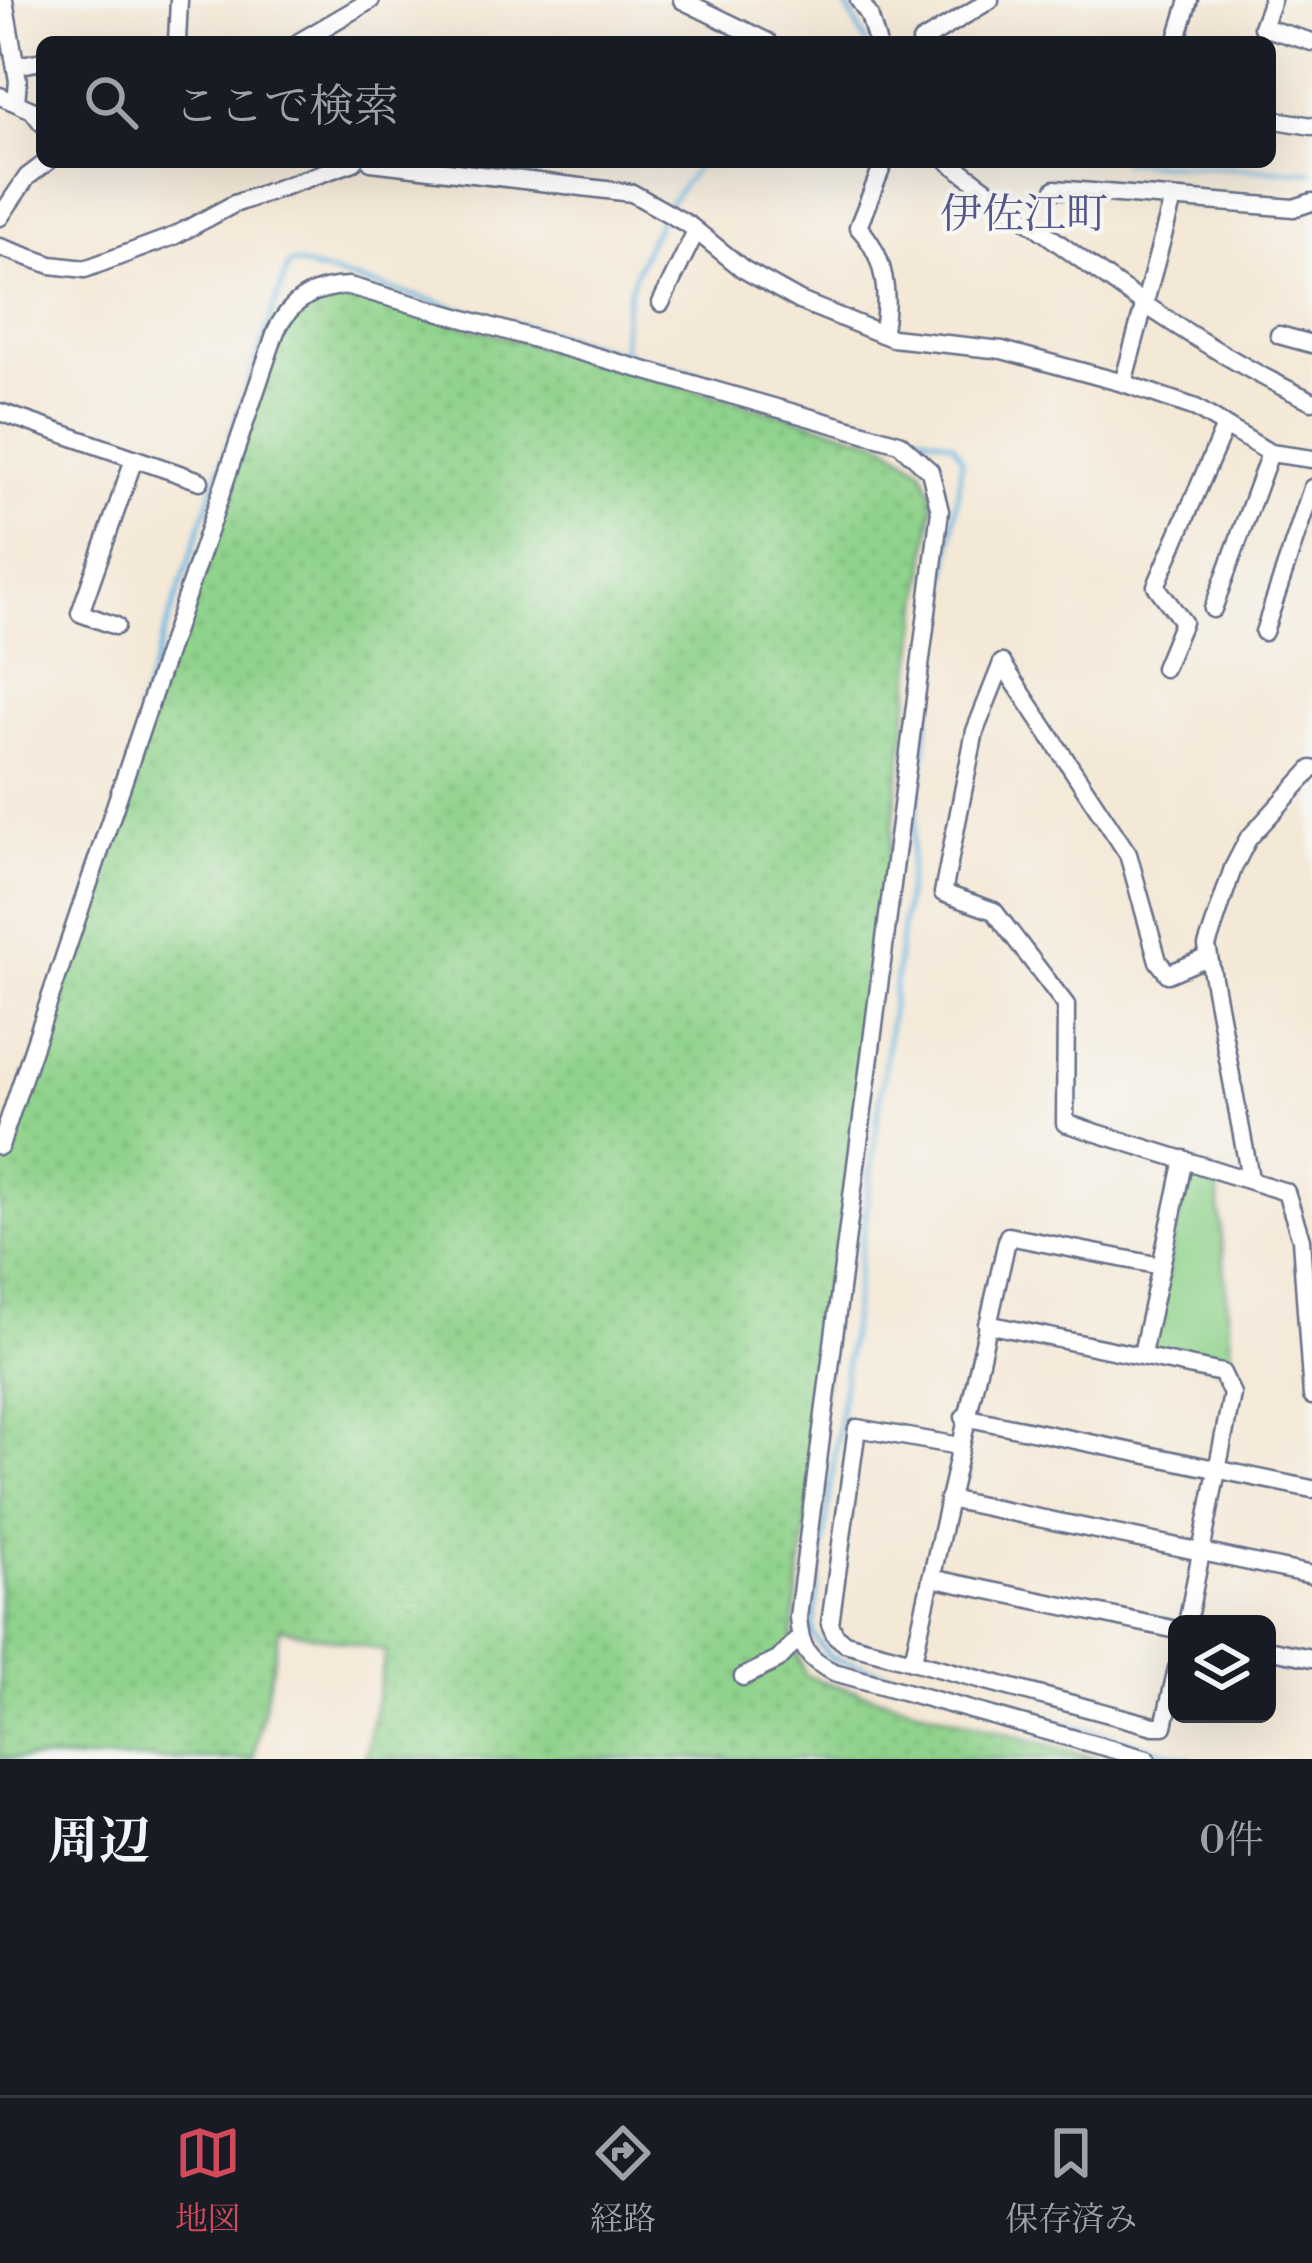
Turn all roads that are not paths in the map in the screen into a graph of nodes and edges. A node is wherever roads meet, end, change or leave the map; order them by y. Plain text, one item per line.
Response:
1 (4, 0) edge
2 (179, 0) edge
3 (682, 0) edge
4 (859, 0) edge
5 (990, 0) edge
6 (1189, 0) edge
7 (1272, 0) edge
8 (359, 3) edge
9 (1259, 34) edge
10 (176, 36) edge
11 (308, 36) edge
12 (756, 36) edge
13 (875, 36) edge
14 (931, 36) edge
15 (1178, 36) edge
16 (1276, 37) edge
17 (1312, 42) edge
18 (36, 62) edge
19 (16, 66) junction
20 (8, 99) edge
21 (36, 115) edge
22 (1276, 120) edge
23 (1312, 126) edge
24 (39, 168) edge
25 (337, 168) edge
26 (422, 168) edge
27 (882, 168) edge
28 (957, 168) edge
29 (1055, 189) dead end
30 (1172, 199) junction
31 (1312, 202) edge
32 (0, 217) edge
33 (696, 231) junction
34 (0, 247) edge
35 (661, 303) dead end
36 (1144, 305) junction
37 (882, 334) junction
38 (1279, 335) dead end
39 (1312, 344) edge
40 (1124, 383) junction
41 (1312, 401) edge
42 (0, 412) edge
43 (1226, 425) junction
44 (1270, 453) junction
45 (134, 459) junction
46 (1312, 459) edge
47 (200, 481) dead end
48 (1312, 488) edge
49 (1213, 609) dead end
50 (116, 626) dead end
51 (1264, 632) dead end
52 (1164, 668) dead end
53 (1312, 769) edge
54 (1208, 957) junction
55 (0, 1146) edge
56 (1184, 1159) junction
57 (1250, 1178) junction
58 (1307, 1241) edge
59 (1160, 1266) junction
60 (1309, 1318) edge
61 (987, 1324) junction
62 (1142, 1354) junction
63 (1312, 1396) edge
64 (964, 1417) junction
65 (958, 1446) junction
66 (1217, 1470) junction
67 (1312, 1489) edge
68 (948, 1499) junction
69 (1201, 1553) junction
70 (1312, 1575) edge
71 (931, 1578) junction
72 (1189, 1615) edge
73 (1168, 1628) edge
74 (800, 1637) junction
75 (1276, 1651) edge
76 (1312, 1658) edge
77 (913, 1660) junction
78 (742, 1677) dead end
79 (1168, 1708) edge
80 (1147, 1759) edge

1 - 19 street
2 - 10 street
3 - 12 street
4 - 13 street
5 - 14 street
6 - 15 street
7 - 9 street
8 - 11 street
16 - 17 street
18 - 19 street
19 - 20 street
20 - 21 street
22 - 23 street
24 - 32 street
25 - 34 street
26 - 33 street
27 - 37 street
28 - 36 street
29 - 30 street
30 - 31 street
30 - 36 street
33 - 35 street
33 - 37 street
36 - 40 street
36 - 41 street
37 - 40 street
38 - 39 street
40 - 43 street
42 - 45 street
43 - 44 street
43 - 52 street
44 - 46 street
44 - 49 street
45 - 47 street
45 - 50 street
48 - 51 street
53 - 54 street
54 - 56 street
54 - 57 street
55 - 74 street
56 - 57 street
56 - 59 street
57 - 58 street
58 - 60 street
59 - 61 street
59 - 62 street
60 - 63 street
61 - 62 street
61 - 64 street
62 - 66 street
64 - 65 street
64 - 66 street
65 - 68 street
65 - 77 street
66 - 67 street
66 - 69 street
68 - 69 street
68 - 71 street
69 - 70 street
69 - 72 street
71 - 73 street
71 - 77 street
74 - 78 street
74 - 80 street
75 - 76 street
77 - 79 street

